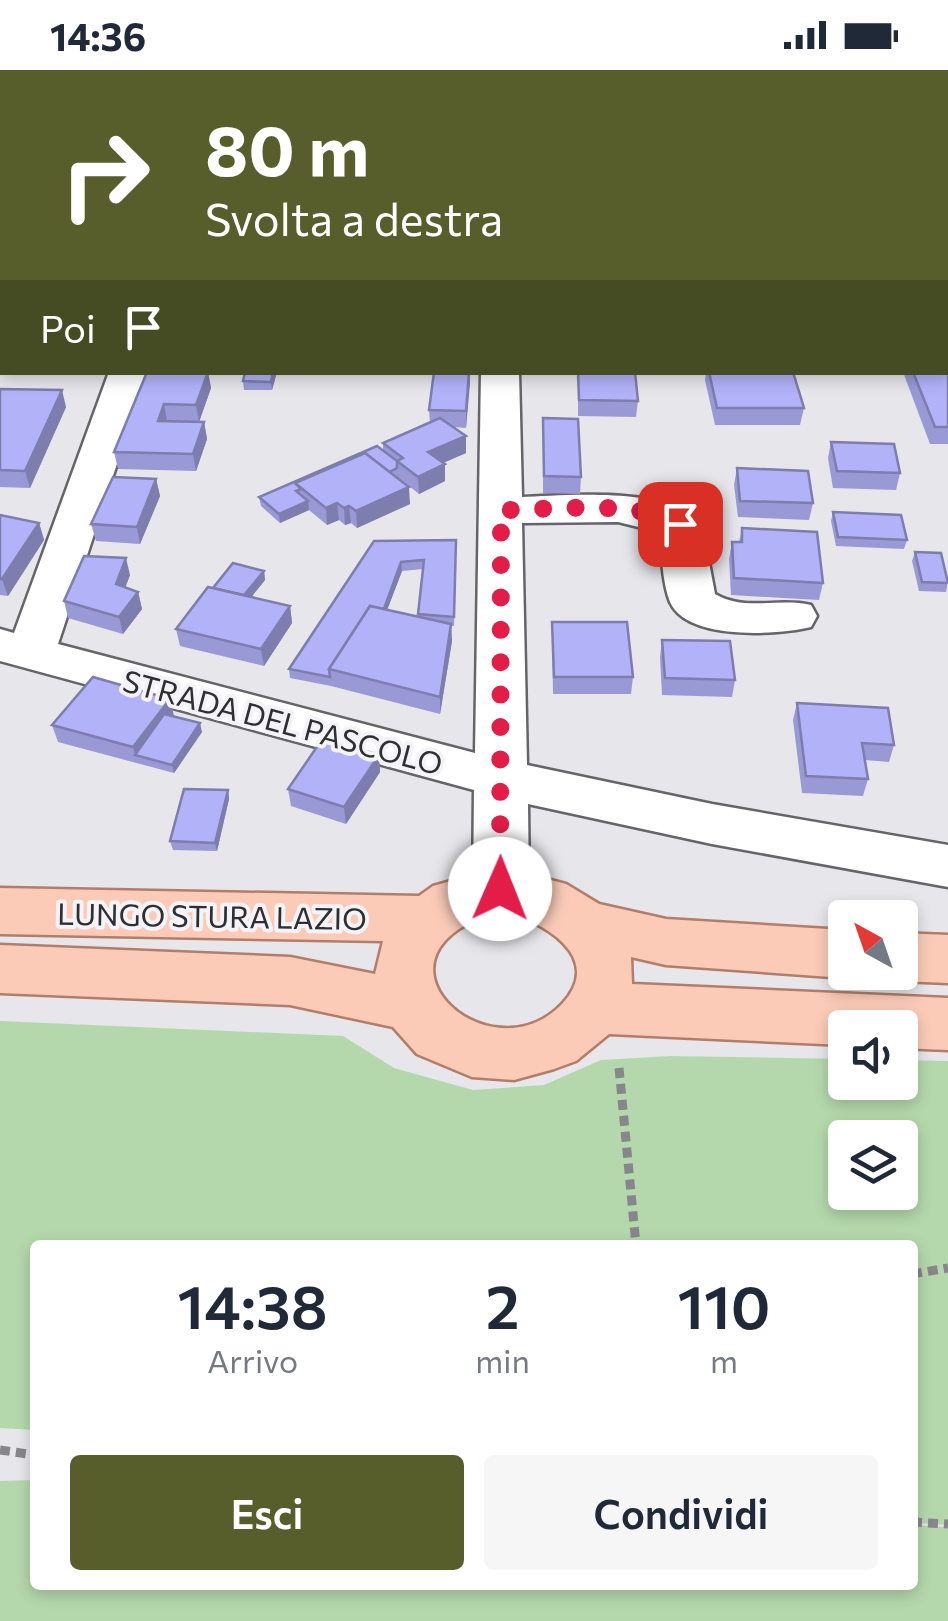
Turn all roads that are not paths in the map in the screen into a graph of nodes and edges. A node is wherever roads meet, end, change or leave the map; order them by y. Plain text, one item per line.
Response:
1 (127, 375) edge
2 (500, 375) edge
3 (501, 510) junction
4 (794, 616) dead end
5 (15, 648) edge
6 (502, 779) junction
7 (948, 866) edge
8 (500, 889) junction
9 (0, 911) edge
10 (423, 919) junction
11 (589, 924) junction
12 (828, 953) edge
13 (918, 958) edge
14 (948, 959) edge
15 (0, 969) edge
16 (411, 1006) junction
17 (594, 1008) junction
18 (948, 1024) edge

1 - 5 street, STRADA DEL PASCOLO
2 - 3 street
3 - 4 street
3 - 6 street
5 - 6 street, STRADA DEL PASCOLO
6 - 7 street, STRADA DEL PASCOLO
6 - 8 street
8 - 10 main road, LUNGO STURA LAZIO
8 - 11 main road, LUNGO STURA LAZIO
9 - 10 main road, LUNGO STURA LAZIO
10 - 16 main road, LUNGO STURA LAZIO
11 - 12 main road, LUNGO STURA LAZIO
11 - 17 main road
13 - 14 main road
15 - 16 main road, LUNGO STURA LAZIO
16 - 17 main road
17 - 18 main road

